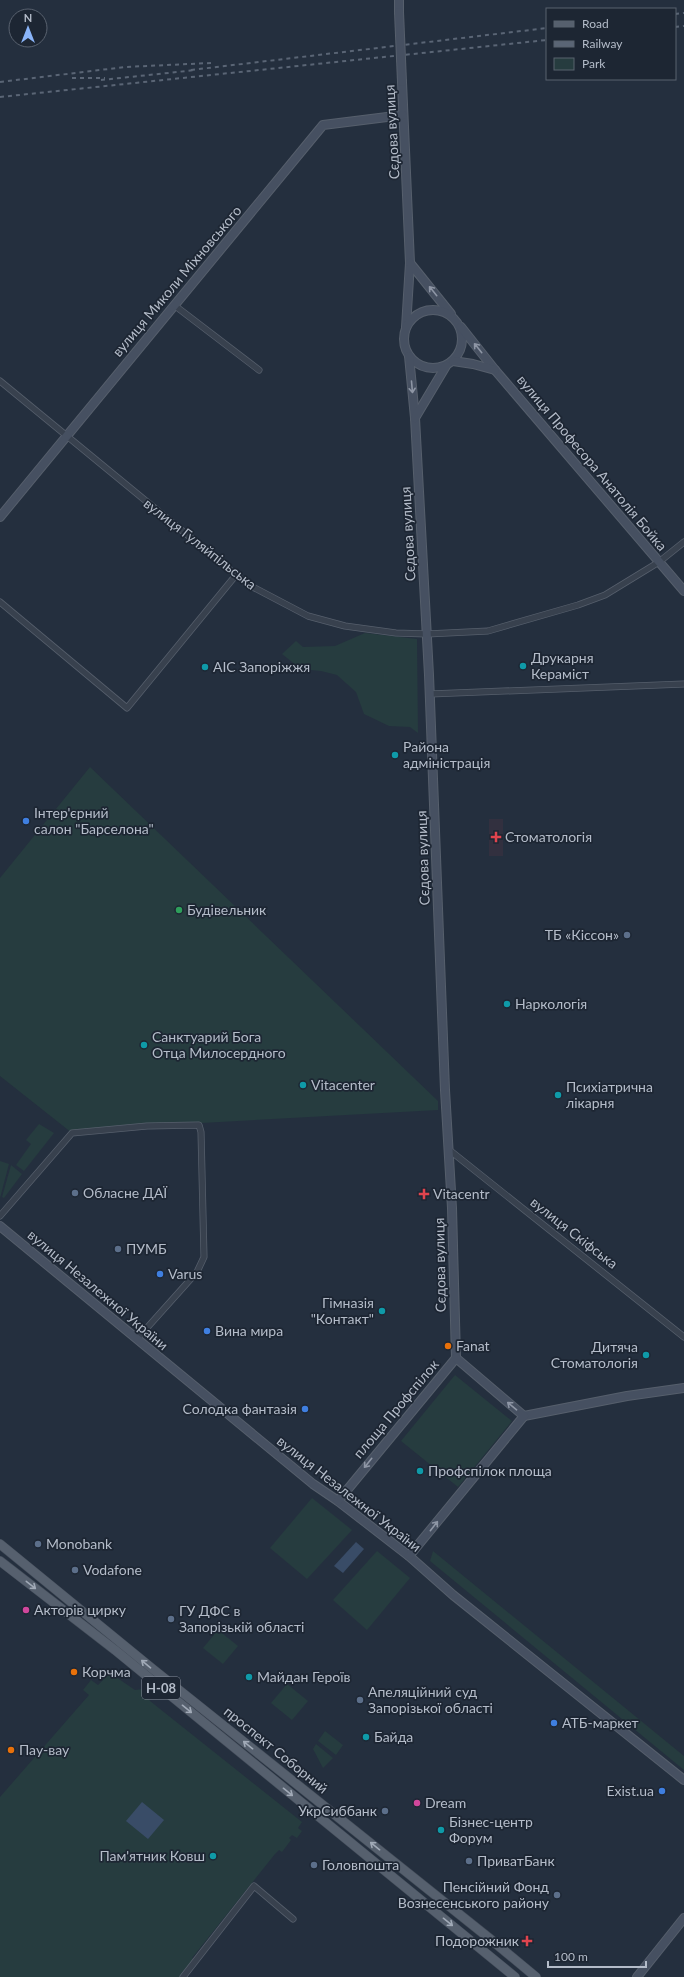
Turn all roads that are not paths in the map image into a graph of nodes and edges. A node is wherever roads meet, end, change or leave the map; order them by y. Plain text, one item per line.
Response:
1 (399, 0) edge
2 (403, 115) junction
3 (410, 263) junction
4 (174, 305) junction
5 (456, 319) junction
6 (406, 327) junction
7 (461, 327) junction
8 (409, 356) junction
9 (454, 361) junction
10 (446, 366) junction
11 (259, 370) dead end
12 (496, 370) junction
13 (0, 382) edge
14 (415, 418) junction
15 (66, 436) junction
16 (0, 517) edge
17 (684, 542) edge
18 (659, 562) junction
19 (236, 575) junction
20 (684, 591) edge
21 (0, 602) edge
22 (427, 634) junction
23 (684, 684) edge
24 (430, 694) junction
25 (448, 1149) junction
26 (0, 1216) edge
27 (0, 1226) edge
28 (684, 1337) edge
29 (137, 1339) junction
30 (456, 1358) junction
31 (684, 1388) edge
32 (524, 1416) junction
33 (338, 1501) junction
34 (0, 1544) edge
35 (409, 1556) junction
36 (0, 1561) edge
37 (164, 1677) junction
38 (170, 1695) junction
39 (684, 1780) edge
40 (328, 1809) junction
41 (320, 1818) junction
42 (684, 1918) edge
43 (293, 1919) dead end
44 (183, 1977) edge
45 (515, 1977) edge
46 (536, 1977) edge
47 (637, 1977) edge

1 - 2 street, Сєдова вулиця, bridge
2 - 3 street, Сєдова вулиця
2 - 4 street, вулиця Миколи Міхновського
5 -> 3 street
3 - 6 street, Сєдова вулиця
4 - 11 street
4 - 15 street, вулиця Миколи Міхновського
5 - 6 street
5 - 7 street
6 - 8 street
7 - 9 street
12 -> 7 street, вулиця Професора Анатолія Бойка
8 - 10 street
8 -> 14 street, Сєдова вулиця
9 - 10 street
9 - 12 street
10 - 14 street
12 - 18 street, вулиця Професора Анатолія Бойка
13 - 15 street, вулиця Гуляйпільська
14 - 22 street, Сєдова вулиця
15 - 16 street, вулиця Миколи Міхновського
15 - 19 street, вулиця Гуляйпільська
17 - 18 street, вулиця Гуляйпільська
18 - 20 street, вулиця Професора Анатолія Бойка
18 - 22 street, вулиця Гуляйпільська
19 - 21 street
19 - 22 street, вулиця Гуляйпільська
22 - 24 street, Сєдова вулиця
23 - 24 street
24 - 25 street, Сєдова вулиця
25 - 28 street, вулиця Скіфська
25 - 30 street, Сєдова вулиця
26 - 29 street
27 - 29 street, вулиця Незалежної України
29 - 33 street, вулиця Незалежної України
32 -> 30 street, площа Профспілок
30 -> 33 street, площа Профспілок
31 - 32 street
35 -> 32 street
33 - 35 street, вулиця Незалежної України
37 -> 34 main road, проспект Соборний / Н-08
35 - 39 street, вулиця Незалежної України
36 -> 38 main road, проспект Соборний / Н-08
37 - 38 main road
40 -> 37 main road, проспект Соборний / Н-08
38 -> 41 main road, проспект Соборний / Н-08
40 - 41 main road
46 -> 40 main road, проспект Соборний / Н-08
41 -> 45 main road, проспект Соборний / Н-08
42 - 47 street
43 - 44 street

